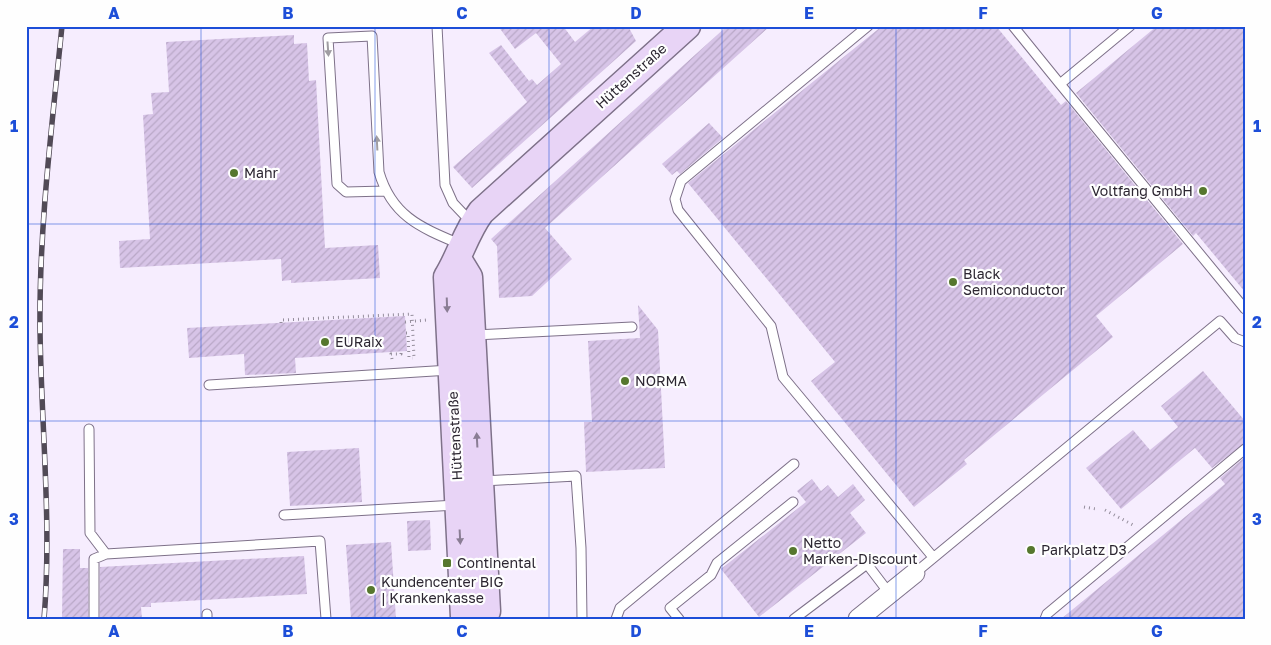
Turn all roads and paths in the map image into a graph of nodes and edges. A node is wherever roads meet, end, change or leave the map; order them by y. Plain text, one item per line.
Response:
1 (437, 26) edge
2 (688, 26) edge
3 (868, 26) edge
4 (1013, 26) edge
5 (1130, 26) edge
6 (1060, 84) junction
7 (385, 191) junction
8 (464, 242) junction
9 (1245, 309) edge
10 (281, 323) dead end
11 (632, 327) dead end
12 (406, 333) dead end
13 (473, 335) junction
14 (1245, 342) edge
15 (401, 352) dead end
16 (409, 358) junction
17 (392, 359) junction
18 (451, 370) junction
19 (392, 374) junction
20 (208, 385) dead end
21 (89, 429) dead end
22 (1245, 449) edge
23 (794, 464) dead end
24 (467, 487) junction
25 (793, 502) dead end
26 (1084, 508) dead end
27 (1096, 509) dead end
28 (1104, 510) dead end
29 (284, 515) dead end
30 (1129, 524) dead end
31 (106, 554) junction
32 (934, 557) junction
33 (915, 573) joint
34 (890, 593) junction
35 (480, 616) edge
36 (94, 619) edge
37 (326, 619) edge
38 (582, 619) edge
39 (616, 619) edge
40 (679, 619) edge
41 (794, 619) edge
42 (858, 619) edge
43 (1045, 619) edge

1 - 8 lane
2 - 8 street, Hüttenstraße
3 - 32 lane
4 - 6 lane
5 - 6 lane
6 - 9 lane
7 -> 7 lane
7 - 8 lane
8 - 13 street, Hüttenstraße
8 -> 18 street, Hüttenstraße
10 - 16 path
11 - 13 lane
12 - 16 path
24 -> 13 street, Hüttenstraße
14 - 32 lane
15 - 17 path
16 - 17 path
17 - 19 path
18 - 19 lane
18 - 24 street, Hüttenstraße
19 - 20 lane
21 - 31 lane
22 - 43 lane
23 - 39 lane
24 - 29 lane
24 - 35 street, Hüttenstraße
24 - 38 lane
25 - 40 lane
26 - 27 path
28 - 30 path
31 - 36 lane
31 - 37 lane
32 - 33 lane
33 - 34 street
34 - 41 lane
34 - 42 street

